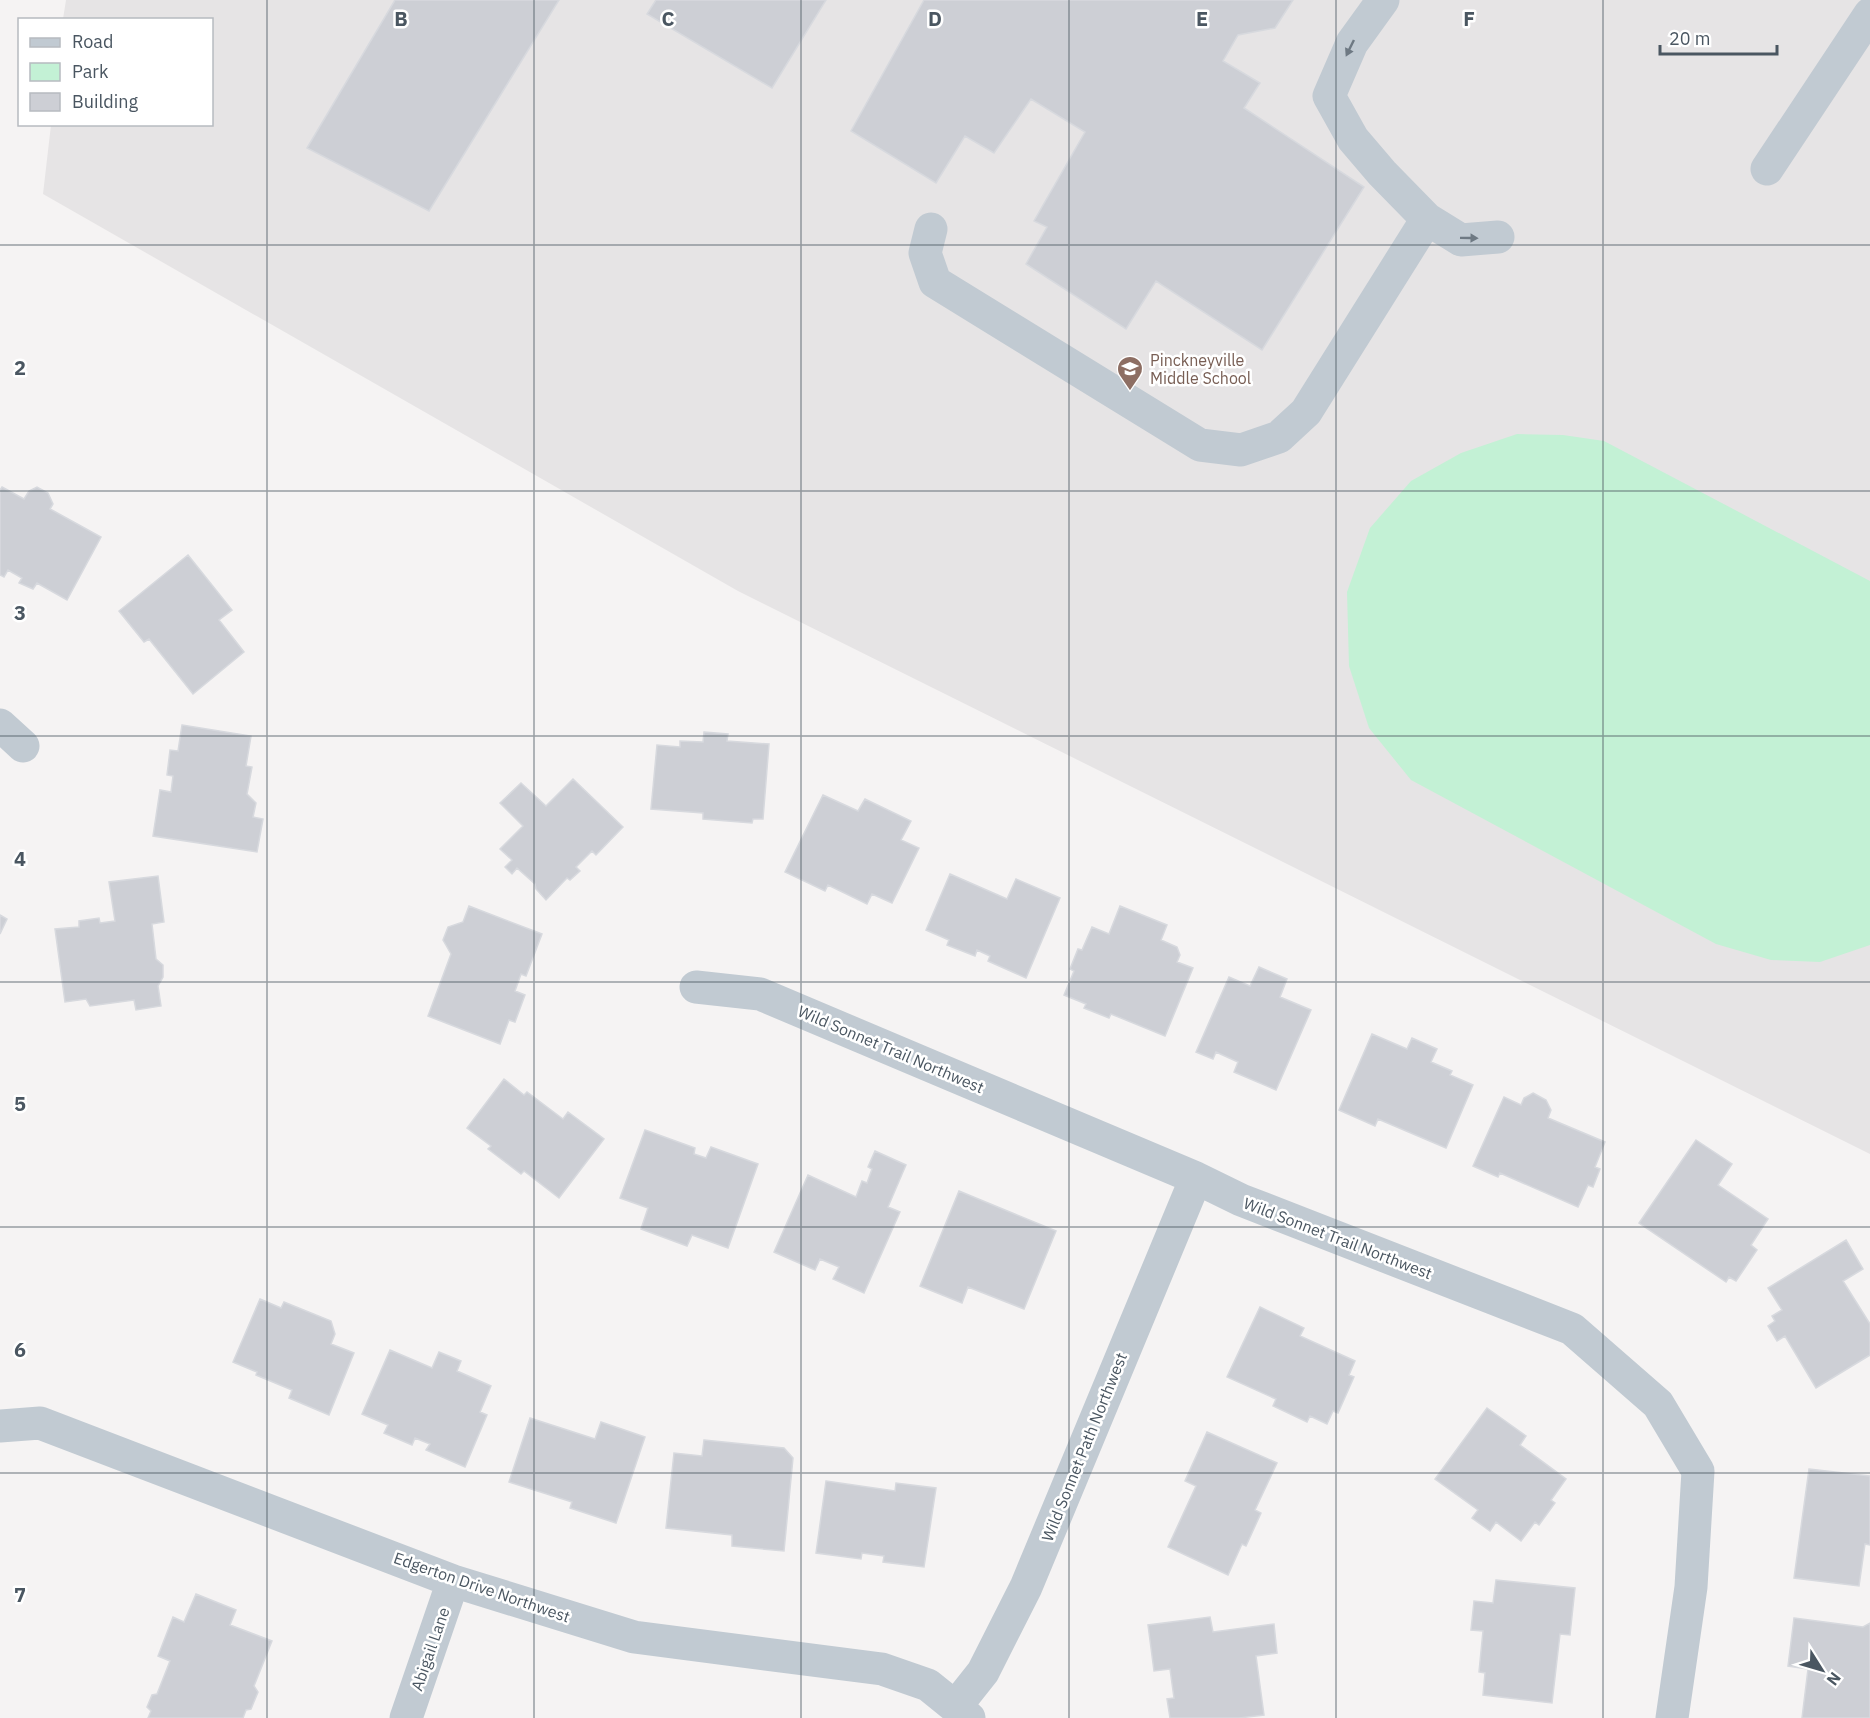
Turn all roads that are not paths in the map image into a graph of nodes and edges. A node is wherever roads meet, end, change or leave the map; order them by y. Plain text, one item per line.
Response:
1 (1383, 0) edge
2 (1870, 14) edge
3 (1767, 169) dead end
4 (1427, 219) junction
5 (932, 229) dead end
6 (1498, 237) dead end
7 (696, 987) dead end
8 (1196, 1178) junction
9 (0, 1426) edge
10 (453, 1581) junction
11 (962, 1712) edge
12 (406, 1718) edge
13 (1672, 1718) edge

1 -> 4 street
2 - 3 street
4 - 5 street
4 -> 6 street
7 - 8 street, Wild Sonnet Trail Northwest
8 - 11 street, Wild Sonnet Path Northwest
8 - 13 street, Wild Sonnet Trail Northwest
9 - 10 street, Edgerton Drive Northwest
10 - 11 street, Edgerton Drive Northwest
10 - 12 street, Abigail Lane

